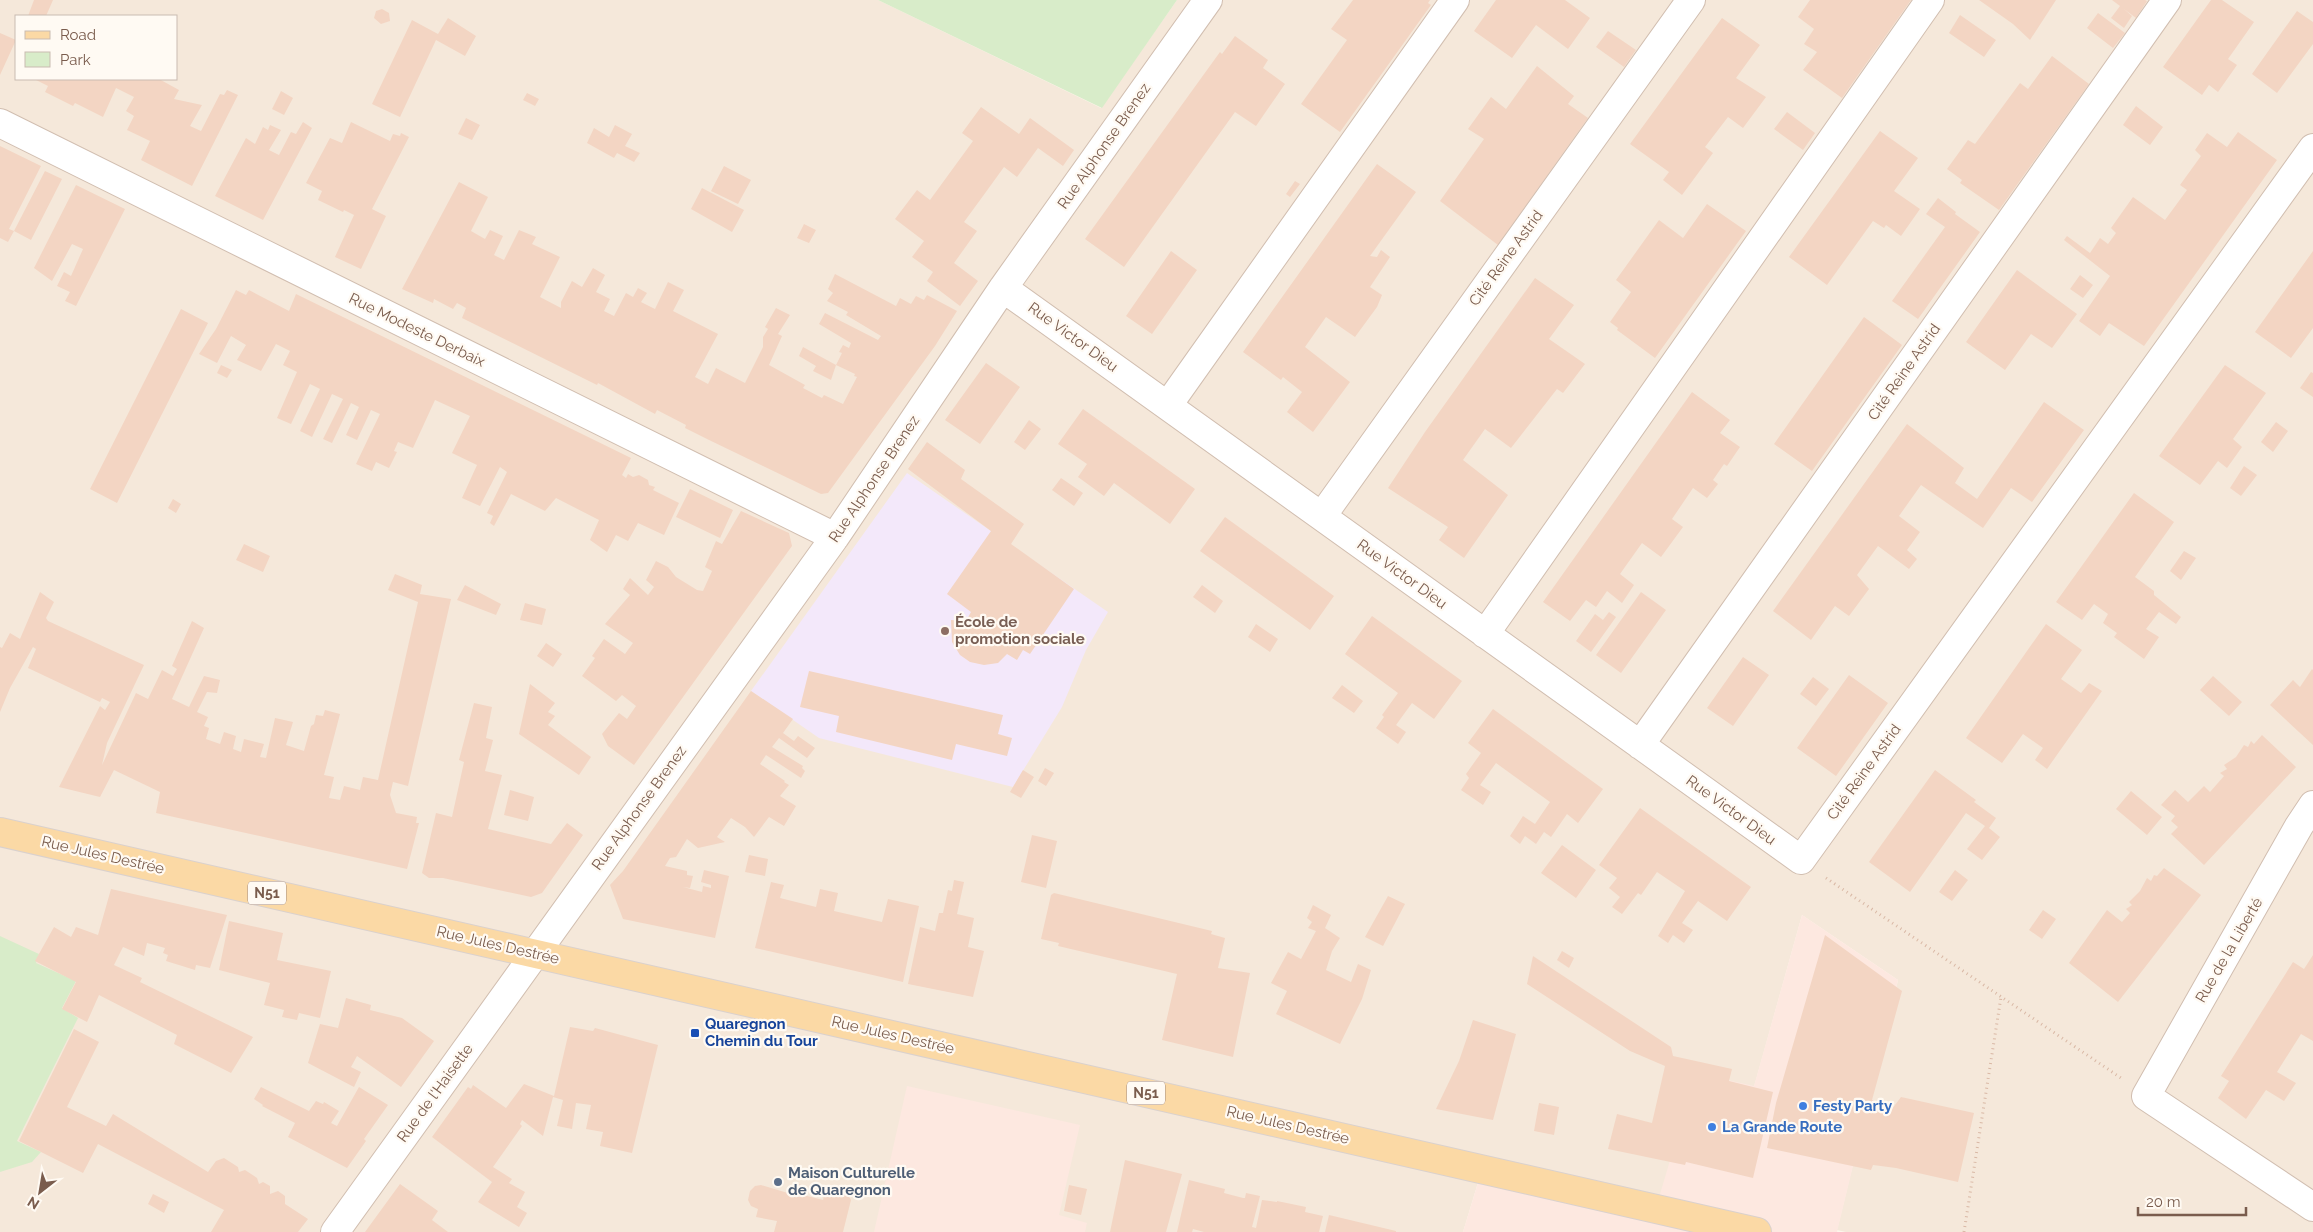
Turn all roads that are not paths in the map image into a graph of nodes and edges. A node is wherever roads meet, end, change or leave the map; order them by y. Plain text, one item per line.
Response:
1 (1208, 0) edge
2 (1455, 0) edge
3 (1691, 0) edge
4 (1930, 0) edge
5 (2167, 0) edge
6 (0, 123) edge
7 (2313, 148) edge
8 (1003, 288) junction
9 (1168, 406) junction
10 (1322, 516) junction
11 (835, 537) junction
12 (1485, 634) junction
13 (1640, 745) junction
14 (2313, 805) edge
15 (0, 832) edge
16 (1800, 860) joint
17 (534, 953) junction
18 (2313, 1207) edge
19 (1704, 1226) edge
20 (335, 1232) edge
21 (1757, 1232) edge

1 - 8 street, Rue Alphonse Brenez
2 - 9 street
3 - 10 street, Cité Reine Astrid
4 - 12 street
5 - 13 street, Cité Reine Astrid
6 - 11 street, Rue Modeste Derbaix
7 - 16 street, Cité Reine Astrid
8 - 9 street, Rue Victor Dieu
8 - 11 street, Rue Alphonse Brenez
9 - 10 street, Rue Victor Dieu
10 - 12 street, Rue Victor Dieu
11 - 17 street, Rue Alphonse Brenez
12 - 13 street, Rue Victor Dieu
13 - 16 street, Rue Victor Dieu
14 - 18 street, Rue de la Liberté
15 - 17 main road, Rue Jules Destrée / N51
17 - 19 main road, Rue Jules Destrée / N51
17 - 20 street, Rue de l'Haisette
19 - 21 main road, Rue Jules Destrée / N51

